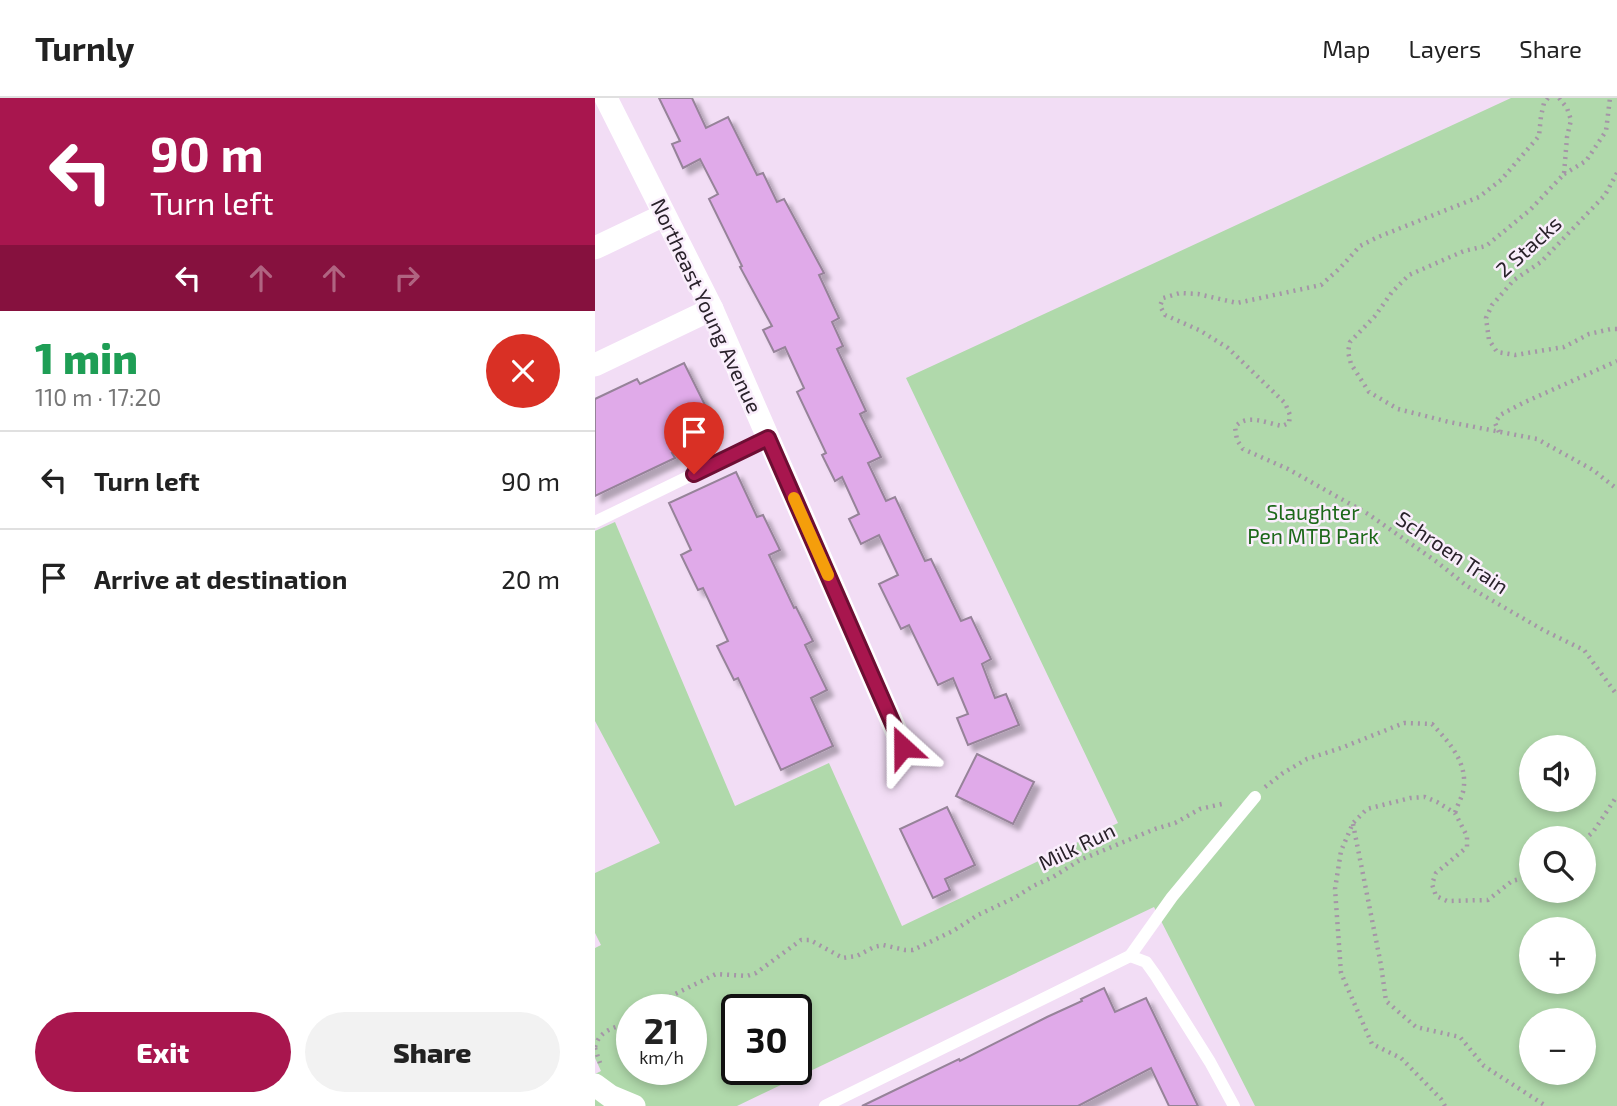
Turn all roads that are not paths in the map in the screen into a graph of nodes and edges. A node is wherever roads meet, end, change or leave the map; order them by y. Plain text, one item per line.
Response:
1 (606, 98) edge
2 (664, 215) junction
3 (595, 247) edge
4 (712, 309) junction
5 (595, 366) edge
6 (768, 438) junction
7 (595, 522) edge
8 (903, 747) dead end
9 (1255, 797) road end
10 (1130, 956) junction
11 (595, 1085) edge
12 (635, 1106) edge
13 (825, 1106) edge
14 (1234, 1106) edge

1 - 2 street, Northeast Young Avenue
2 - 3 street
2 - 4 street, Northeast Young Avenue
4 - 5 street
4 - 6 street, Northeast Young Avenue
6 - 7 lane
6 - 8 street, Northeast Young Avenue
9 - 10 lane
10 - 13 lane
10 - 14 lane
11 - 12 street

